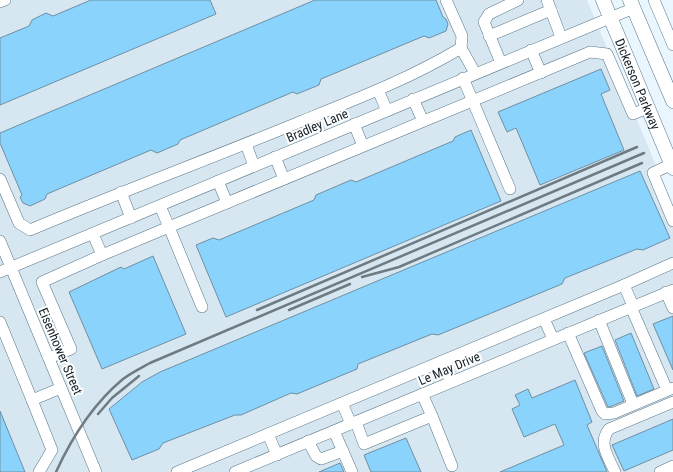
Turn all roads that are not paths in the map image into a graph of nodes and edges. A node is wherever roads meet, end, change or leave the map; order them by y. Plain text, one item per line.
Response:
1 (5, 0) edge
2 (446, 0) edge
3 (518, 0) edge
4 (604, 0) edge
5 (654, 0) edge
6 (0, 2) edge
7 (632, 4) edge
8 (549, 5) edge
9 (611, 17) junction
10 (489, 36) junction
11 (562, 37) junction
12 (673, 46) edge
13 (462, 48) junction
14 (531, 50) junction
15 (501, 63) junction
16 (476, 73) junction
17 (541, 73) junction
18 (463, 78) junction
19 (378, 90) junction
20 (413, 99) junction
21 (473, 100) junction
22 (673, 101) edge
23 (648, 108) junction
24 (386, 111) junction
25 (423, 121) junction
26 (354, 124) junction
27 (246, 144) junction
28 (363, 146) junction
29 (275, 157) junction
30 (254, 166) junction
31 (672, 166) edge
32 (0, 178) edge
33 (284, 179) junction
34 (218, 181) junction
35 (510, 189) dead end
36 (121, 192) junction
37 (227, 203) junction
38 (160, 206) junction
39 (131, 218) junction
40 (673, 221) edge
41 (169, 227) junction
42 (93, 234) junction
43 (0, 241) edge
44 (102, 255) junction
45 (673, 263) edge
46 (11, 268) junction
47 (0, 272) edge
48 (624, 285) junction
49 (670, 291) edge
50 (632, 306) junction
51 (202, 307) dead end
52 (673, 308) edge
53 (544, 318) junction
54 (599, 320) junction
55 (0, 322) edge
56 (568, 333) junction
57 (553, 339) junction
58 (49, 358) junction
59 (442, 361) junction
60 (451, 382) junction
61 (61, 388) junction
62 (670, 389) edge
63 (422, 394) junction
64 (32, 400) junction
65 (673, 402) edge
66 (342, 403) junction
67 (633, 404) junction
68 (432, 416) junction
69 (354, 423) junction
70 (334, 431) junction
71 (268, 434) junction
72 (308, 442) junction
73 (343, 451) junction
74 (277, 455) junction
75 (452, 466) dead end
76 (673, 466) edge
77 (198, 468) edge
78 (258, 468) edge
79 (39, 472) edge
80 (96, 472) edge
81 (177, 472) edge
82 (235, 472) edge
83 (352, 472) edge
84 (614, 472) edge
85 (660, 472) edge

1 - 6 street
2 - 13 street
3 - 10 street
4 - 9 main road, Dickerson Parkway
5 - 12 street
7 - 9 street, Bradley Lane
7 - 22 main road, Dickerson Parkway
8 - 10 street
8 - 11 street
9 - 11 street, Bradley Lane
9 - 23 main road, Dickerson Parkway
10 - 15 street
11 - 14 street, Bradley Lane
13 - 16 street
13 - 19 street
14 - 15 street, Bradley Lane
14 - 17 street
15 - 16 street, Bradley Lane
16 - 18 street, Bradley Lane
17 - 21 street
17 - 23 street
18 - 20 street, Bradley Lane
18 - 21 street
19 - 24 street
19 - 27 street
20 - 24 street, Bradley Lane
20 - 25 street
21 - 25 street
21 - 35 street
23 - 31 main road, Dickerson Parkway
24 - 26 street, Bradley Lane
25 - 28 street
26 - 28 street
26 - 29 street, Bradley Lane
27 - 30 street
27 - 36 street
28 - 33 street
29 - 30 street, Bradley Lane
29 - 33 street
30 - 34 street, Bradley Lane
31 - 40 street
32 - 36 street
33 - 37 street
34 - 37 street
34 - 38 street, Bradley Lane
36 - 39 street
37 - 41 street
38 - 39 street, Bradley Lane
38 - 41 street
39 - 42 street, Bradley Lane
41 - 44 street
41 - 51 street
42 - 44 street
42 - 46 street, Bradley Lane
43 - 46 street, Eisenhower Street
44 - 58 street
45 - 48 street
46 - 47 street, Bradley Lane
46 - 58 street, Eisenhower Street
48 - 50 street
48 - 53 street
49 - 50 street, Le May Drive
49 - 52 street
50 - 54 street, Le May Drive
50 - 62 street
53 - 57 street
53 - 59 street
54 - 56 street, Le May Drive
54 - 67 street
55 - 64 street
56 - 57 street, Le May Drive
56 - 67 street
57 - 60 street, Le May Drive
58 - 61 street, Eisenhower Street
59 - 60 street
59 - 66 street
60 - 63 street, Le May Drive
61 - 64 street
61 - 80 street, Eisenhower Street
62 - 67 street
63 - 68 street
63 - 69 street, Le May Drive
64 - 79 street
65 - 84 street
66 - 69 street
66 - 71 street
68 - 69 street
68 - 75 street
69 - 70 street, Le May Drive
70 - 72 street, Le May Drive
70 - 73 street
71 - 74 street
71 - 77 street
72 - 73 street
72 - 74 street, Le May Drive
73 - 83 street
74 - 78 street, Le May Drive
76 - 85 street
77 - 81 street
78 - 82 street, Le May Drive

